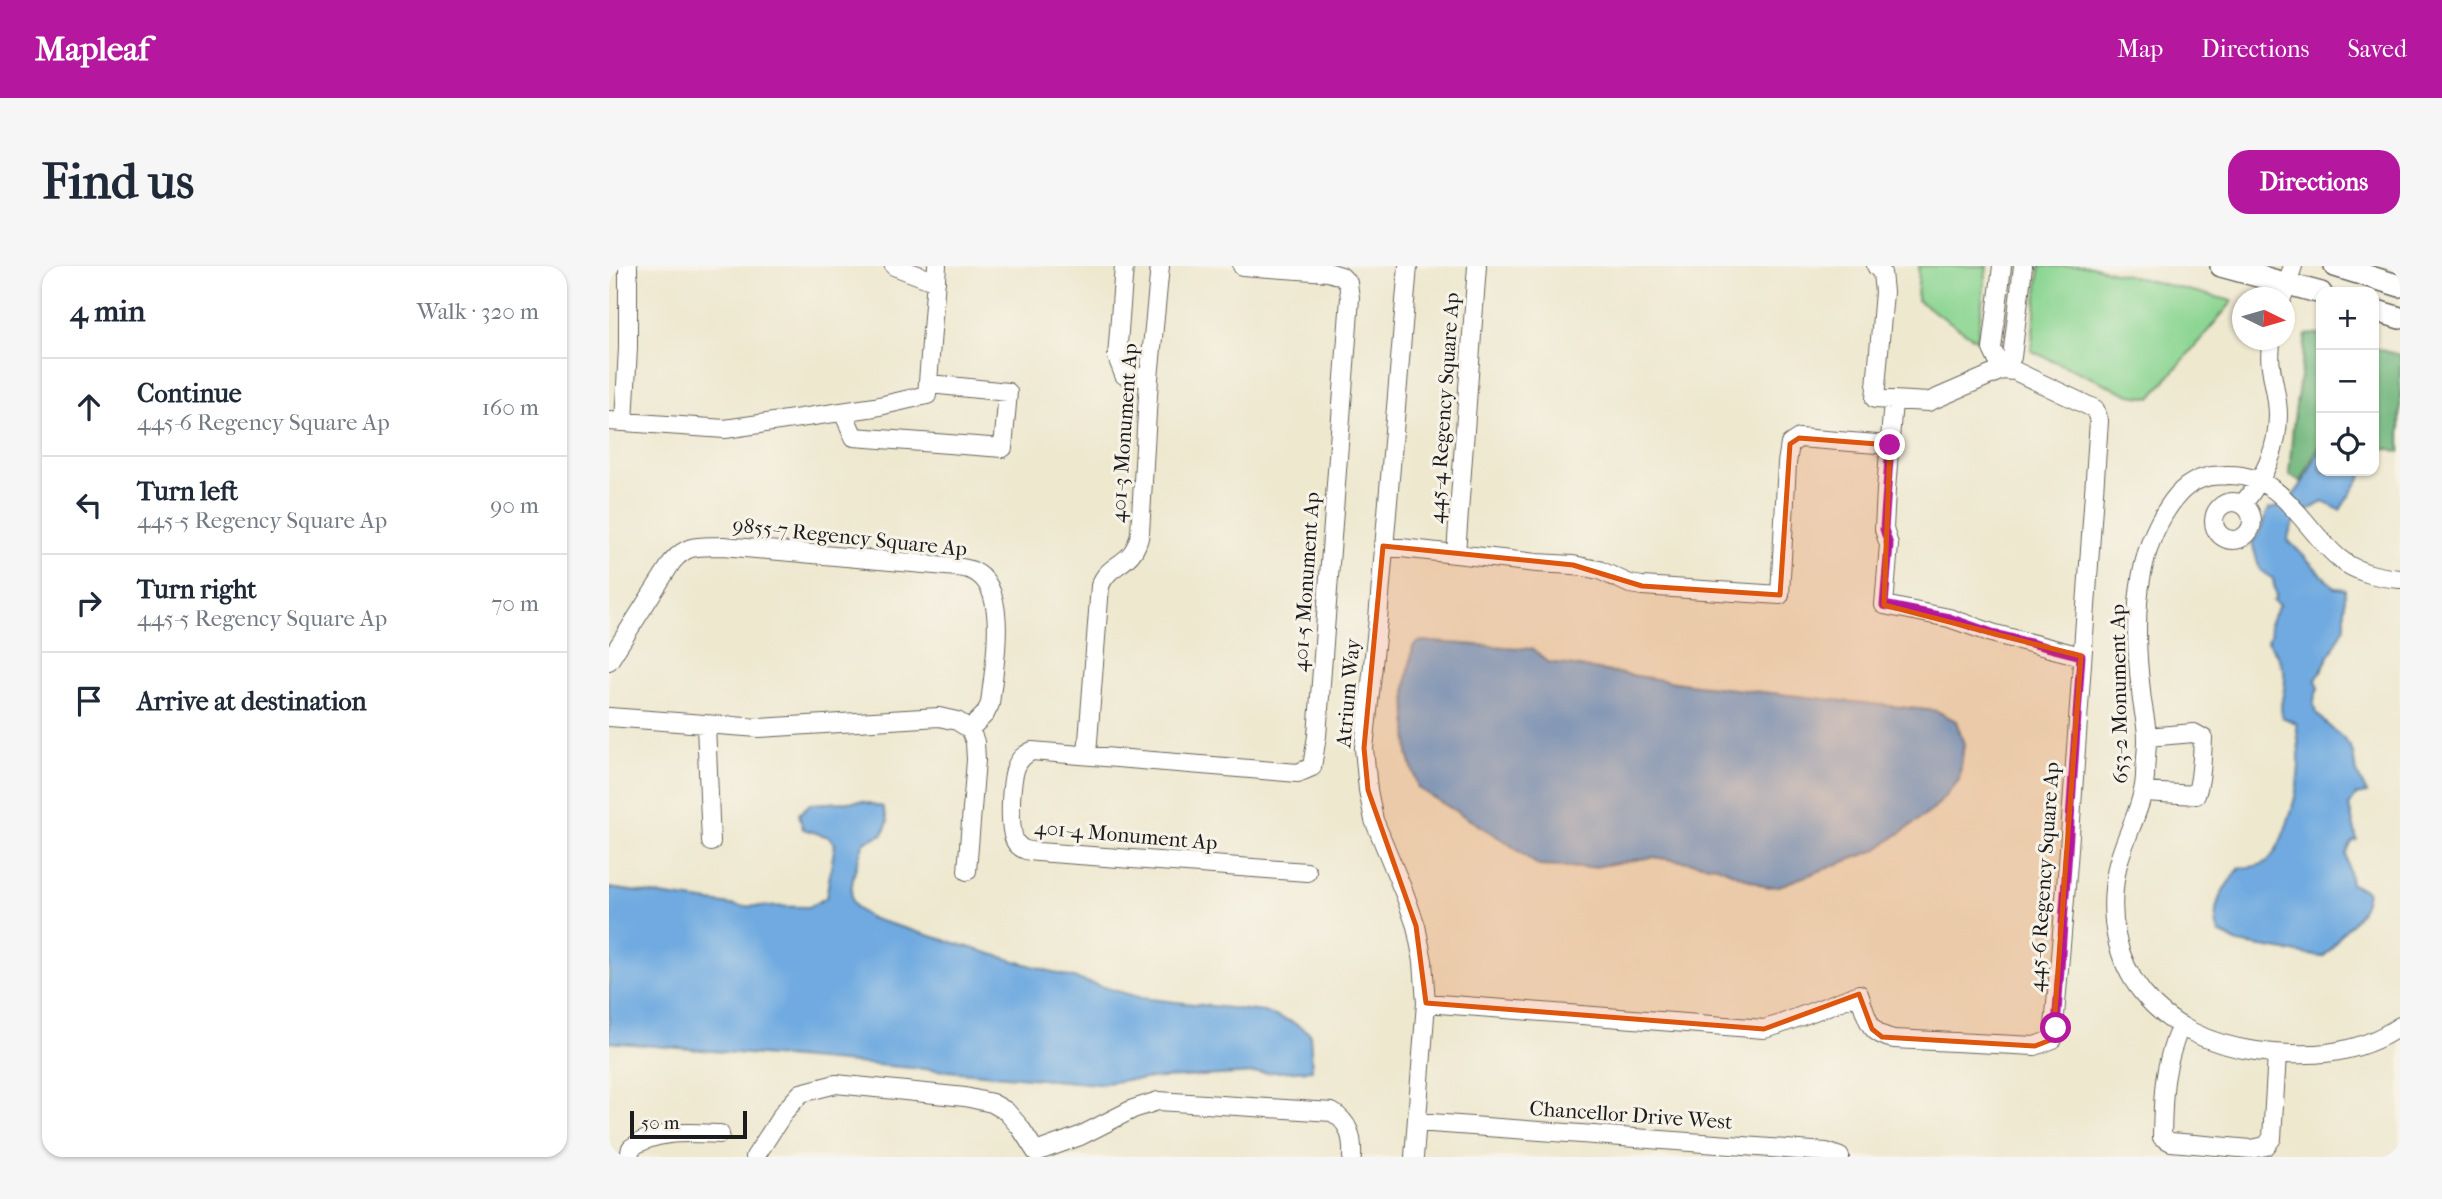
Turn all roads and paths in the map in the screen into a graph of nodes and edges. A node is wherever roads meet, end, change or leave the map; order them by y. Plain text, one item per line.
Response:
1 (628, 266) edge
2 (894, 266) edge
3 (1124, 266) edge
4 (1160, 266) edge
5 (1242, 266) edge
6 (1408, 266) edge
7 (1477, 266) edge
8 (1876, 266) edge
9 (2002, 266) edge
10 (2023, 266) edge
11 (2221, 266) edge
12 (2335, 266) edge
13 (936, 274) edge
14 (2287, 282) edge
15 (2400, 286) edge
16 (2316, 291) edge
17 (1998, 295) junction
18 (2019, 298) junction
19 (2379, 312) edge
20 (2400, 318) edge
21 (2271, 350) edge
22 (2002, 370) junction
23 (1149, 378) junction
24 (930, 384) junction
25 (1884, 400) junction
26 (843, 412) junction
27 (617, 421) edge
28 (1890, 445) junction
29 (2261, 481) junction
30 (2243, 504) dead end
31 (1383, 546) junction
32 (1456, 553) junction
33 (2400, 579) edge
34 (2081, 656) junction
35 (609, 661) edge
36 (609, 717) edge
37 (706, 725) junction
38 (970, 729) junction
39 (2147, 737) junction
40 (1087, 754) junction
41 (2144, 792) junction
42 (711, 842) dead end
43 (967, 871) dead end
44 (1307, 872) dead end
45 (1426, 1003) junction
46 (2400, 1026) edge
47 (2180, 1027) junction
48 (2277, 1054) junction
49 (1417, 1122) junction
50 (720, 1134) dead end
51 (629, 1157) edge
52 (755, 1157) edge
53 (1352, 1157) edge
54 (1415, 1157) edge
55 (1840, 1157) edge

1 - 27 street
2 - 13 street
3 - 23 street
4 - 23 street, 401-3 Monument Ap
5 - 40 street, 401-5 Monument Ap
6 - 31 street, Atrium Way
7 - 32 street, 445-4 Regency Square Ap
8 - 25 street
9 - 17 street
10 - 18 street
11 - 14 main road
12 - 15 main road
13 - 24 street
14 - 16 main road
17 - 18 street
17 - 22 street
18 - 22 street
19 - 20 main road
21 - 29 street
22 - 25 street
22 - 34 street, 445-6 Regency Square Ap
23 - 40 street, 401-3 Monument Ap
24 - 26 street
24 - 26 street
25 - 28 street
26 - 27 street
28 - 32 street
28 - 34 street
29 - 30 street
29 - 33 street
29 - 39 street, 653-2 Monument Ap
31 - 32 street
31 - 45 street, Atrium Way
34 - 45 street, 445-6 Regency Square Ap
35 - 38 street, 9855-7 Regency Square Ap
36 - 37 street
37 - 38 street
37 - 42 street
38 - 43 street
39 - 41 street, 653-2 Monument Ap
39 - 41 street
40 - 44 street, 401-4 Monument Ap
41 - 47 street, 653-2 Monument Ap
45 - 49 street, Atrium Way
46 - 48 street, 653-2 Monument Ap
47 - 48 street, 653-2 Monument Ap
47 - 48 street
49 - 54 street, Atrium Way
49 - 55 street, Chancellor Drive West
50 - 51 street
52 - 53 street

